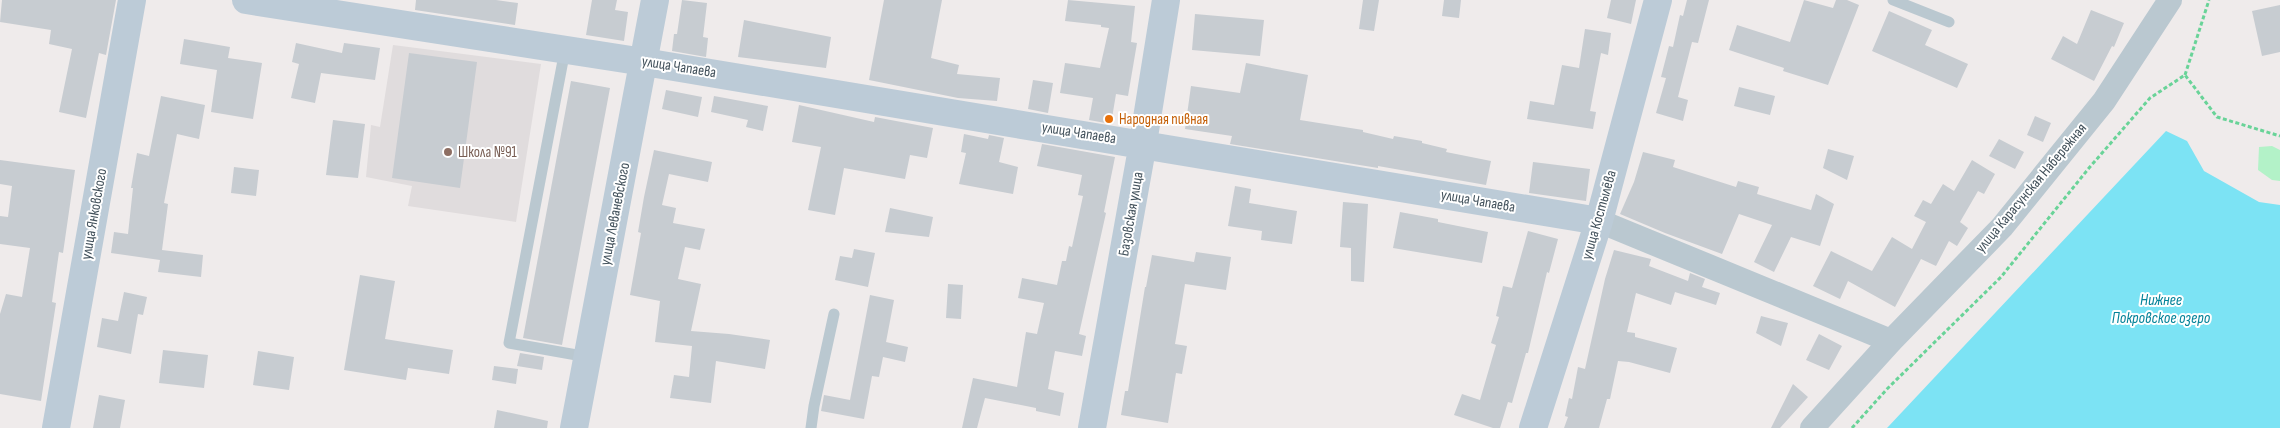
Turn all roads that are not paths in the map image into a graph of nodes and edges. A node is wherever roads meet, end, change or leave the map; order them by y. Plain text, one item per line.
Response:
1 (132, 0) edge
2 (246, 0) edge
3 (655, 0) edge
4 (1166, 0) edge
5 (1658, 0) edge
6 (1893, 0) edge
7 (2170, 0) edge
8 (1949, 22) dead end
9 (565, 49) junction
10 (644, 62) junction
11 (1143, 144) junction
12 (1599, 221) junction
13 (834, 314) dead end
14 (1891, 341) junction
15 (588, 357) junction
16 (56, 428) edge
17 (574, 428) edge
18 (811, 428) edge
19 (1092, 428) edge
20 (1533, 428) edge
21 (1812, 428) edge

1 - 16 street, улица Янковского
2 - 9 street, улица Чапаева
3 - 10 street, улица Леваневского
4 - 11 street, Базовская улица
5 - 12 street, улица Костылёва
6 - 8 lane
7 - 14 street, улица Карасунская Набережная
9 - 10 street, улица Чапаева
9 - 15 lane
10 - 11 street, улица Чапаева
10 - 15 street, улица Леваневского
11 - 12 street, улица Чапаева
11 - 19 street, Базовская улица
12 - 14 street, улица Чапаева
12 - 20 street, улица Костылёва
13 - 18 lane
14 - 21 street, улица Карасунская Набережная
15 - 17 street, улица Леваневского

